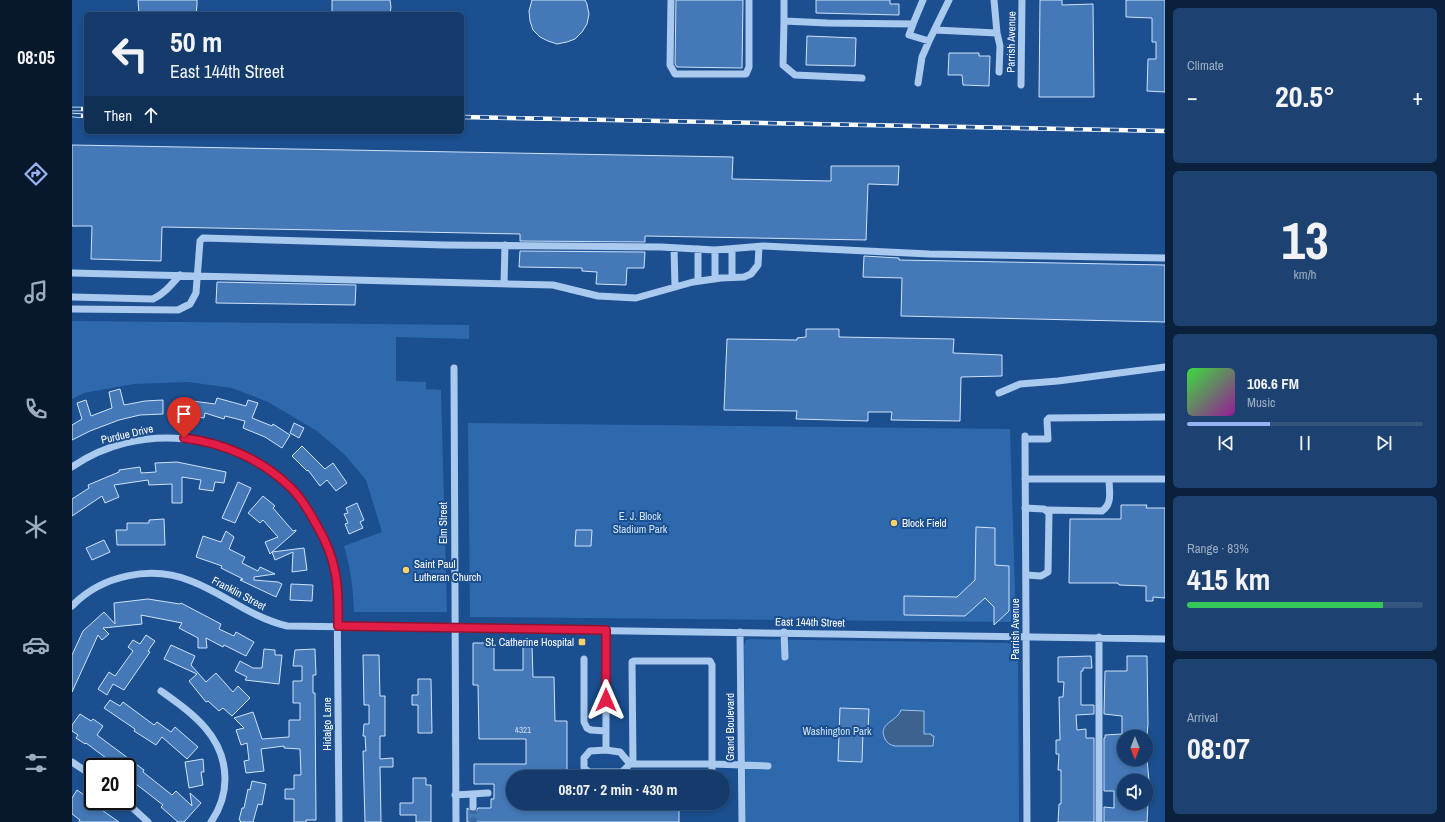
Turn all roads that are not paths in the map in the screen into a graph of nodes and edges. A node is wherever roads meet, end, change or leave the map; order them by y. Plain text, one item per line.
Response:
1 (671, 0) edge
2 (750, 0) edge
3 (784, 0) edge
4 (923, 0) edge
5 (949, 0) edge
6 (994, 0) edge
7 (1022, 0) edge
8 (784, 21) junction
9 (913, 24) junction
10 (935, 30) junction
11 (997, 33) junction
12 (929, 41) junction
13 (999, 72) dead end
14 (862, 78) dead end
15 (918, 83) dead end
16 (1021, 85) dead end
17 (505, 245) junction
18 (759, 247) junction
19 (674, 248) junction
20 (698, 249) junction
21 (732, 249) junction
22 (716, 250) junction
23 (1165, 258) edge
24 (72, 273) edge
25 (180, 275) junction
26 (198, 276) junction
27 (732, 277) junction
28 (715, 279) junction
29 (698, 281) junction
30 (504, 284) junction
31 (675, 287) junction
32 (72, 297) edge
33 (72, 309) edge
34 (1165, 367) edge
35 (454, 368) dead end
36 (999, 394) dead end
37 (1165, 417) edge
38 (72, 468) edge
39 (1025, 479) junction
40 (1109, 479) junction
41 (1165, 479) edge
42 (1025, 508) junction
43 (1047, 510) junction
44 (1026, 575) junction
45 (72, 606) edge
46 (338, 626) junction
47 (455, 628) junction
48 (606, 630) junction
49 (740, 632) junction
50 (784, 632) junction
51 (1026, 636) junction
52 (1098, 638) junction
53 (1165, 639) edge
54 (785, 657) dead end
55 (584, 659) dead end
56 (161, 690) dead end
57 (606, 731) junction
58 (606, 750) junction
59 (72, 762) edge
60 (631, 764) junction
61 (712, 764) junction
62 (741, 765) junction
63 (768, 766) dead end
64 (84, 770) edge
65 (712, 770) edge
66 (488, 793) dead end
67 (455, 794) junction
68 (473, 794) junction
69 (473, 807) tunnel mouth
70 (135, 810) edge
71 (148, 822) edge
72 (211, 822) edge
73 (339, 822) edge
74 (456, 822) edge
75 (742, 822) edge
76 (1027, 822) edge
77 (1099, 822) edge

1 - 2 street
3 - 8 street
4 - 9 street
5 - 10 street
6 - 11 street
7 - 16 street, Parrish Avenue
8 - 9 street
8 - 14 street
9 - 12 street
10 - 11 street
10 - 12 street
11 - 13 street
12 - 15 street
17 - 19 street
17 - 26 street
17 - 30 street
18 - 21 street
18 - 23 street
18 - 27 street
19 - 20 street
19 - 31 street
20 - 22 street
20 - 29 street
21 - 22 street
21 - 27 street
22 - 28 street
24 - 25 street
25 - 26 street
25 - 32 street
26 - 30 street
26 - 33 street
27 - 28 street
28 - 29 street
29 - 31 street
30 - 31 street
34 - 36 street
35 - 47 street, Elm Street
37 - 39 street, Parrish Avenue
38 - 46 street, Purdue Drive
39 - 40 street
39 - 42 street, Parrish Avenue
40 - 41 street
40 - 43 street
42 - 43 street
42 - 44 street, Parrish Avenue
43 - 44 street
44 - 51 street, Parrish Avenue
45 - 46 street, Franklin Street
46 - 47 street, Franklin Street
46 - 73 street, Hidalgo Lane
47 - 48 street, East 144th Street
47 - 67 street, Elm Street
48 - 49 street, East 144th Street
48 - 57 street
49 - 50 street, East 144th Street
49 - 62 street, Grand Boulevard
50 - 51 street, East 144th Street
50 - 54 street
51 - 52 street, East 144th Street
51 - 76 street, Parrish Avenue
52 - 53 street, East 144th Street
52 - 77 street
55 - 57 street
56 - 72 street
57 - 58 street
58 - 60 street
58 - 60 street
59 - 64 street
60 - 61 street
60 - 61 street
61 - 62 street
61 - 65 street
62 - 63 street
62 - 75 street, Grand Boulevard
66 - 68 street
67 - 68 street
67 - 74 street, Elm Street
68 - 69 street
70 - 71 street

